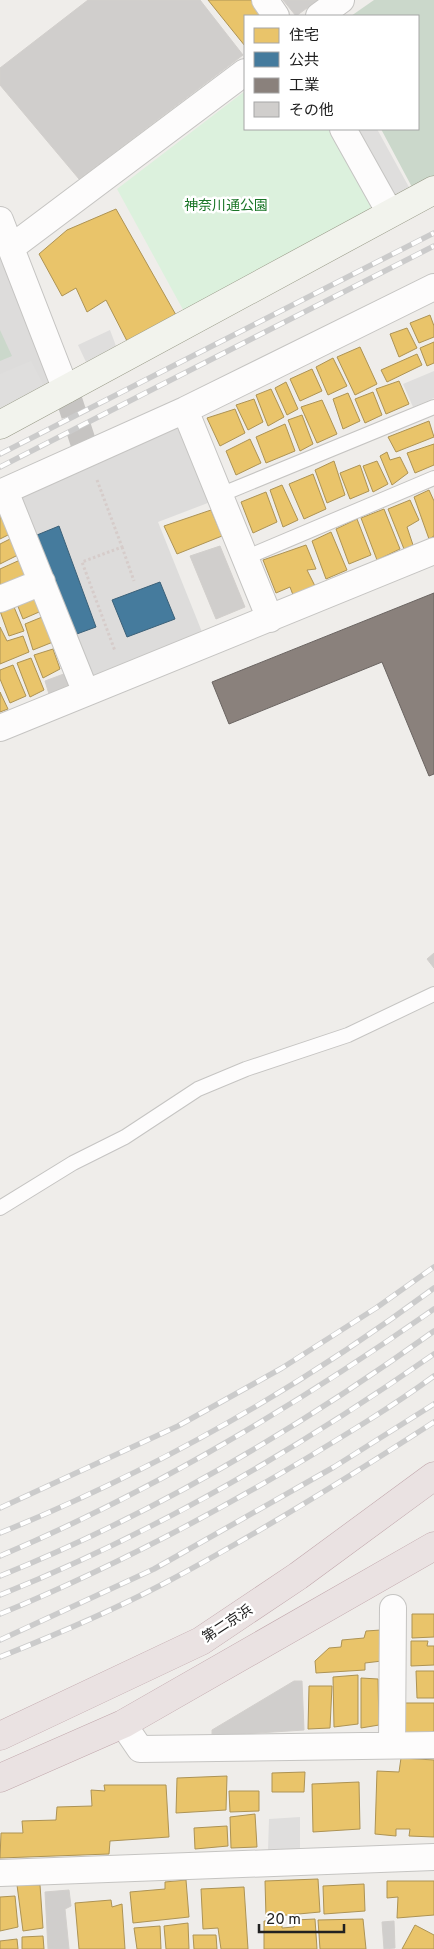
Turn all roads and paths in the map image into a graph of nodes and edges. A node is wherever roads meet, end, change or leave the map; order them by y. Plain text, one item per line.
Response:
1 (265, 0) edge
2 (341, 0) edge
3 (275, 15) edge
4 (320, 15) edge
5 (244, 73) edge
6 (344, 130) edge
7 (434, 190) edge
8 (390, 213) junction
9 (0, 220) edge
10 (12, 247) junction
11 (432, 295) edge
12 (66, 390) junction
13 (434, 407) edge
14 (185, 410) junction
15 (0, 425) edge
16 (91, 463) junction
17 (434, 478) edge
18 (2, 492) edge
19 (220, 495) junction
20 (122, 547) junction
21 (434, 552) edge
22 (245, 558) junction
23 (134, 581) dead end
24 (42, 582) junction
25 (0, 599) edge
26 (270, 618) junction
27 (124, 677) junction
28 (86, 693) junction
29 (0, 728) edge
30 (434, 994) edge
31 (0, 1208) edge
32 (434, 1476) edge
33 (434, 1500) edge
34 (384, 1514) junction
35 (434, 1546) edge
36 (393, 1608) dead end
37 (123, 1724) junction
38 (0, 1736) edge
39 (392, 1744) junction
40 (434, 1745) edge
41 (0, 1778) edge
42 (434, 1857) edge
43 (0, 1874) edge

1 - 3 street
2 - 4 street
5 - 10 street
6 - 8 street
7 - 8 street
8 - 12 street
9 - 10 street
10 - 12 street
11 - 14 street
12 - 15 street
13 - 19 lane
14 - 16 street
14 - 19 street
16 - 18 street
16 - 20 path
17 - 22 lane
18 - 24 street
19 - 22 street
20 - 23 path
20 - 27 path
21 - 26 street
22 - 26 street
24 - 25 street
24 - 28 street
26 - 27 street
27 - 28 street
28 - 29 street
30 - 31 lane
32 - 34 highway, 第二京浜
33 - 34 highway
34 - 38 highway, 第二京浜
35 - 37 highway
36 - 39 street
37 - 39 street
37 - 41 highway
39 - 40 street
42 - 43 street

